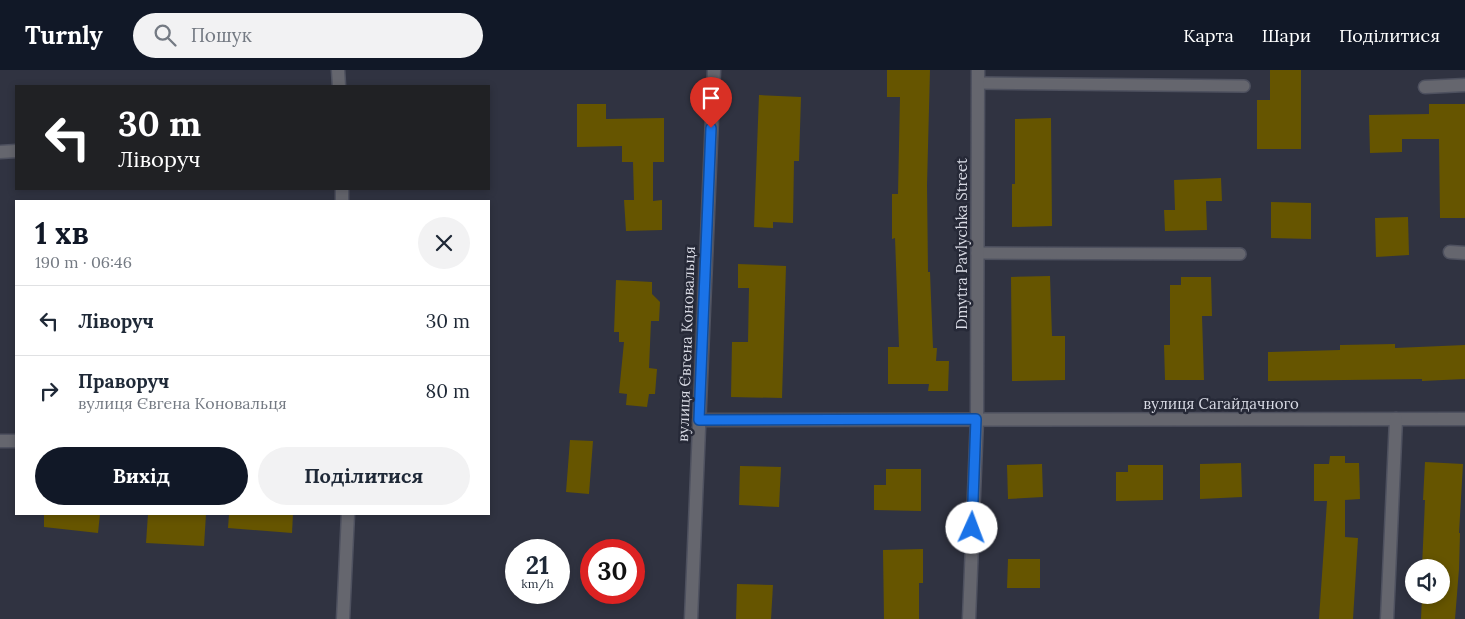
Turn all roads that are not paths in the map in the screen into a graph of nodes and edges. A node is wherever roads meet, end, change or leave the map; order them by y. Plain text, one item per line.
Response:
1 (338, 70) edge
2 (714, 70) edge
3 (978, 70) edge
4 (978, 83) junction
5 (339, 85) edge
6 (1465, 85) edge
7 (1244, 86) dead end
8 (1425, 87) dead end
9 (15, 151) edge
10 (0, 152) edge
11 (1450, 252) dead end
12 (977, 253) junction
13 (1465, 253) edge
14 (1240, 254) dead end
15 (976, 419) junction
16 (1396, 419) junction
17 (1465, 419) edge
18 (699, 420) junction
19 (0, 440) edge
20 (15, 441) edge
21 (348, 515) edge
22 (343, 619) edge
23 (691, 619) edge
24 (969, 619) edge
25 (1387, 619) edge

1 - 5 street
2 - 18 street, вулиця Євгена Коновальця
3 - 4 street, Dmytra Pavlychka Street
4 - 7 lane
4 - 12 street, Dmytra Pavlychka Street
6 - 8 street
9 - 10 street
11 - 13 street
12 - 14 lane
12 - 15 street, Dmytra Pavlychka Street
15 - 16 street, вулиця Сагайдачного
15 - 18 street, вулиця Сагайдачного
15 - 24 street, Dmytra Pavlychka Street
16 - 17 street, вулиця Сагайдачного
16 - 25 street
18 - 23 street, вулиця Євгена Коновальця
19 - 20 street
21 - 22 street

